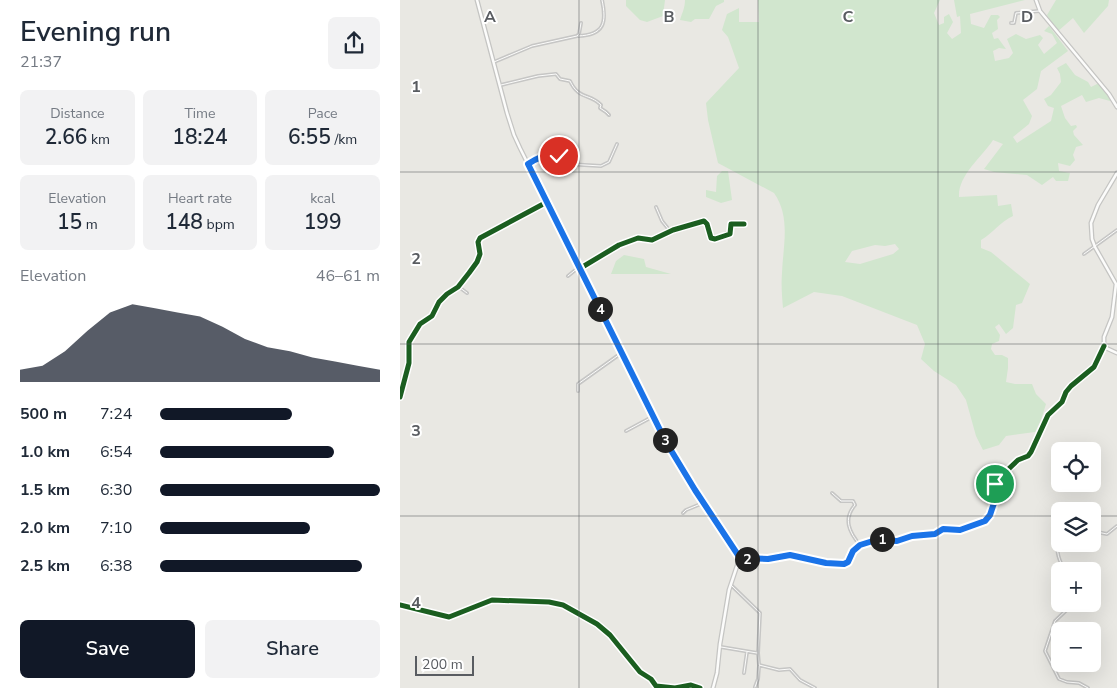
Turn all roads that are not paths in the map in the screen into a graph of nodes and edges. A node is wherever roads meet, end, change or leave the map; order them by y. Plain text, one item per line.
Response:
1 (476, 0) edge
2 (602, 0) edge
3 (1036, 0) edge
4 (1040, 11) junction
5 (1011, 23) dead end
6 (581, 24) dead end
7 (577, 36) junction
8 (493, 62) junction
9 (500, 85) junction
10 (1117, 107) edge
11 (609, 115) dead end
12 (617, 144) dead end
13 (528, 164) junction
14 (1117, 173) edge
15 (547, 202) junction
16 (656, 207) dead end
17 (744, 224) dead end
18 (1117, 230) edge
19 (670, 232) junction
20 (1095, 246) junction
21 (1084, 254) dead end
22 (579, 268) junction
23 (568, 276) dead end
24 (459, 286) junction
25 (467, 293) dead end
26 (1104, 346) junction
27 (1117, 353) edge
28 (621, 354) junction
29 (578, 391) dead end
30 (400, 397) edge
31 (653, 416) junction
32 (626, 431) dead end
33 (832, 493) dead end
34 (704, 503) junction
35 (683, 513) dead end
36 (1117, 526) edge
37 (1101, 533) edge
38 (860, 545) junction
39 (740, 558) junction
40 (731, 585) junction
41 (400, 605) edge
42 (1065, 612) edge
43 (720, 646) junction
44 (747, 651) junction
45 (758, 653) junction
46 (759, 665) junction
47 (744, 673) dead end
48 (755, 687) edge
49 (700, 688) edge
50 (713, 688) edge
51 (815, 688) edge
52 (1088, 688) edge

1 - 8 main road
2 - 7 street
3 - 4 main road
4 - 5 street
4 - 10 main road
6 - 7 street
7 - 8 street
8 - 9 main road
9 - 11 street
9 - 13 main road
12 - 13 street
13 - 15 main road
14 - 20 main road
15 - 22 main road
15 - 24 street
16 - 19 street
17 - 19 street
18 - 20 street
19 - 22 street
20 - 21 street
20 - 26 main road
22 - 23 street
22 - 28 main road
24 - 25 street
24 - 30 street
26 - 27 main road
26 - 38 street
28 - 29 street
28 - 31 main road
31 - 32 street
31 - 34 main road
33 - 38 street
34 - 35 street
34 - 39 main road
36 - 37 street
38 - 39 street
39 - 40 main road
40 - 43 main road
40 - 45 street
41 - 49 street
42 - 52 street
43 - 44 street
43 - 50 main road
44 - 45 street
44 - 47 street
45 - 46 street
46 - 48 street
46 - 51 street

